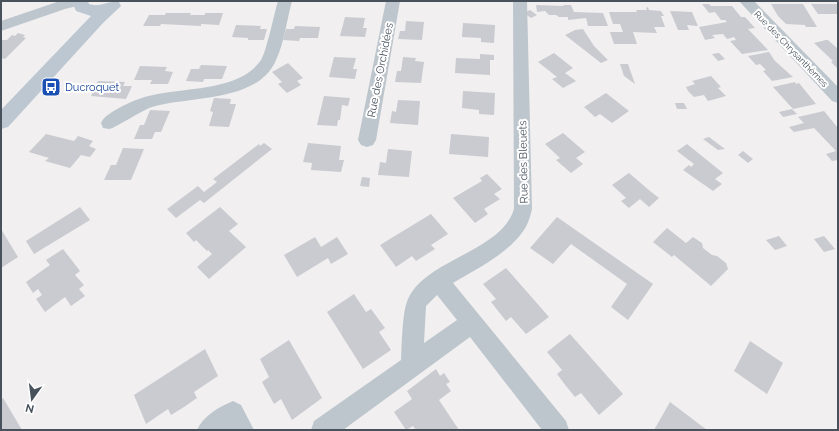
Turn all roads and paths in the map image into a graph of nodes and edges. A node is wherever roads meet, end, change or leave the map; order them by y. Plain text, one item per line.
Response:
1 (285, 1) edge
2 (393, 1) edge
3 (520, 1) edge
4 (746, 1) edge
5 (81, 3) edge
6 (117, 4) edge
7 (1, 26) edge
8 (50, 69) junction
9 (838, 97) edge
10 (1, 122) edge
11 (108, 124) dead end
12 (367, 140) dead end
13 (439, 281) junction
14 (472, 322) junction
15 (412, 365) junction
16 (209, 430) edge
17 (242, 430) edge
18 (323, 430) edge
19 (557, 430) edge

1 - 11 street
2 - 12 street, Rue des Orchidées
3 - 13 street, Rue des Bleuets
4 - 9 street, Rue des Chrysanthèmes
5 - 6 street
5 - 7 street
5 - 8 street
6 - 8 street
8 - 10 street
13 - 14 street
13 - 15 street, Rue des Bleuets
14 - 15 street
14 - 19 street
15 - 18 street
16 - 17 street

